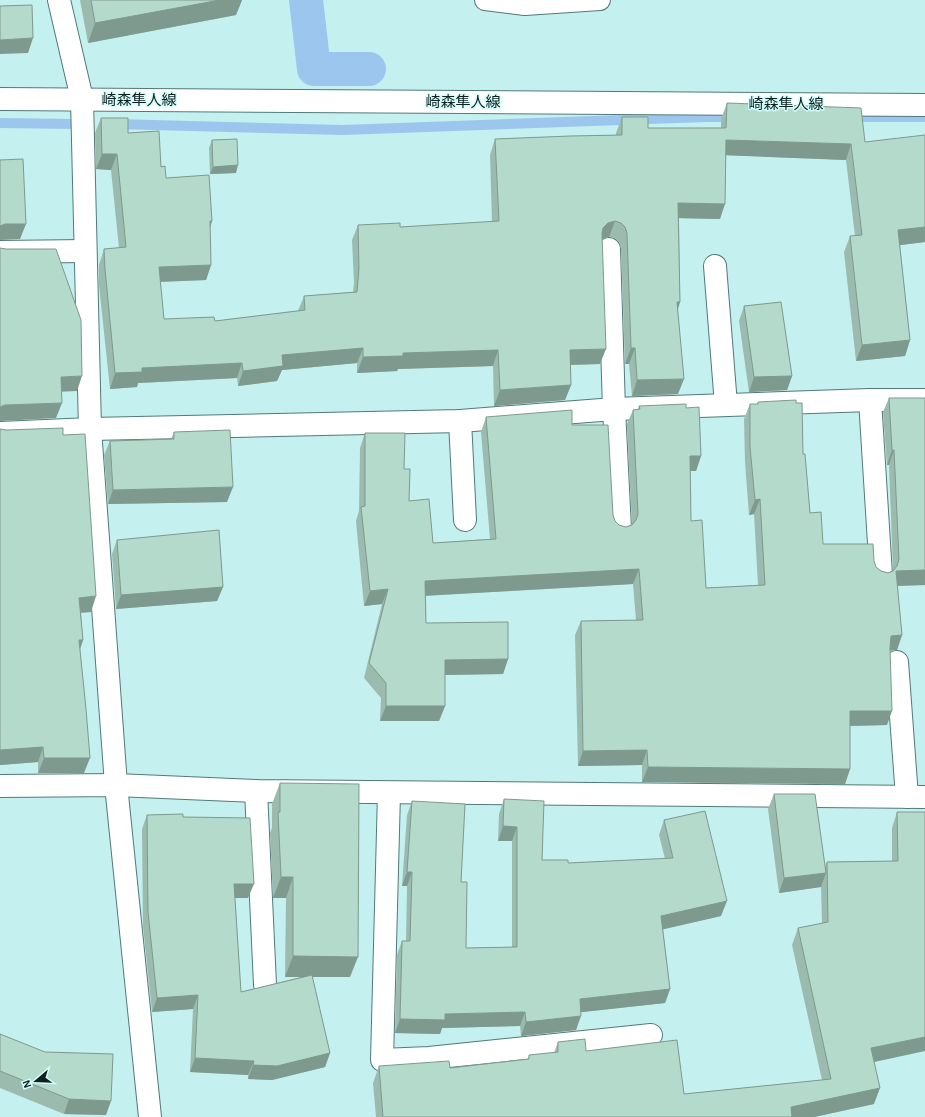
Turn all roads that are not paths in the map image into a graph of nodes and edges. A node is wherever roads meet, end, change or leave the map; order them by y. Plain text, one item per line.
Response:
1 (59, 0) edge
2 (485, 0) edge
3 (600, 0) edge
4 (0, 99) edge
5 (82, 99) junction
6 (925, 105) edge
7 (609, 249) dead end
8 (85, 251) junction
9 (0, 252) edge
10 (715, 266) dead end
11 (870, 400) junction
12 (925, 400) edge
13 (726, 405) junction
14 (614, 409) junction
15 (460, 421) junction
16 (90, 429) junction
17 (0, 434) edge
18 (466, 520) dead end
19 (620, 529) edge
20 (881, 576) edge
21 (897, 662) dead end
22 (116, 785) junction
23 (0, 786) edge
24 (256, 792) junction
25 (389, 793) junction
26 (916, 797) edge
27 (265, 985) edge
28 (651, 1035) dead end
29 (150, 1117) edge

1 - 5 street
2 - 3 lane
4 - 5 street, 崎森隼人線
5 - 6 street, 崎森隼人線
5 - 8 street
7 - 14 street
8 - 9 street
8 - 16 street
10 - 13 street
11 - 12 street
11 - 13 street
11 - 20 street
13 - 14 street
14 - 15 street
14 - 19 street
15 - 16 street
15 - 18 street
16 - 17 street
16 - 22 street
21 - 26 street
22 - 23 street
22 - 24 street
22 - 29 street
24 - 25 street
24 - 27 street
25 - 26 street
25 - 28 street

